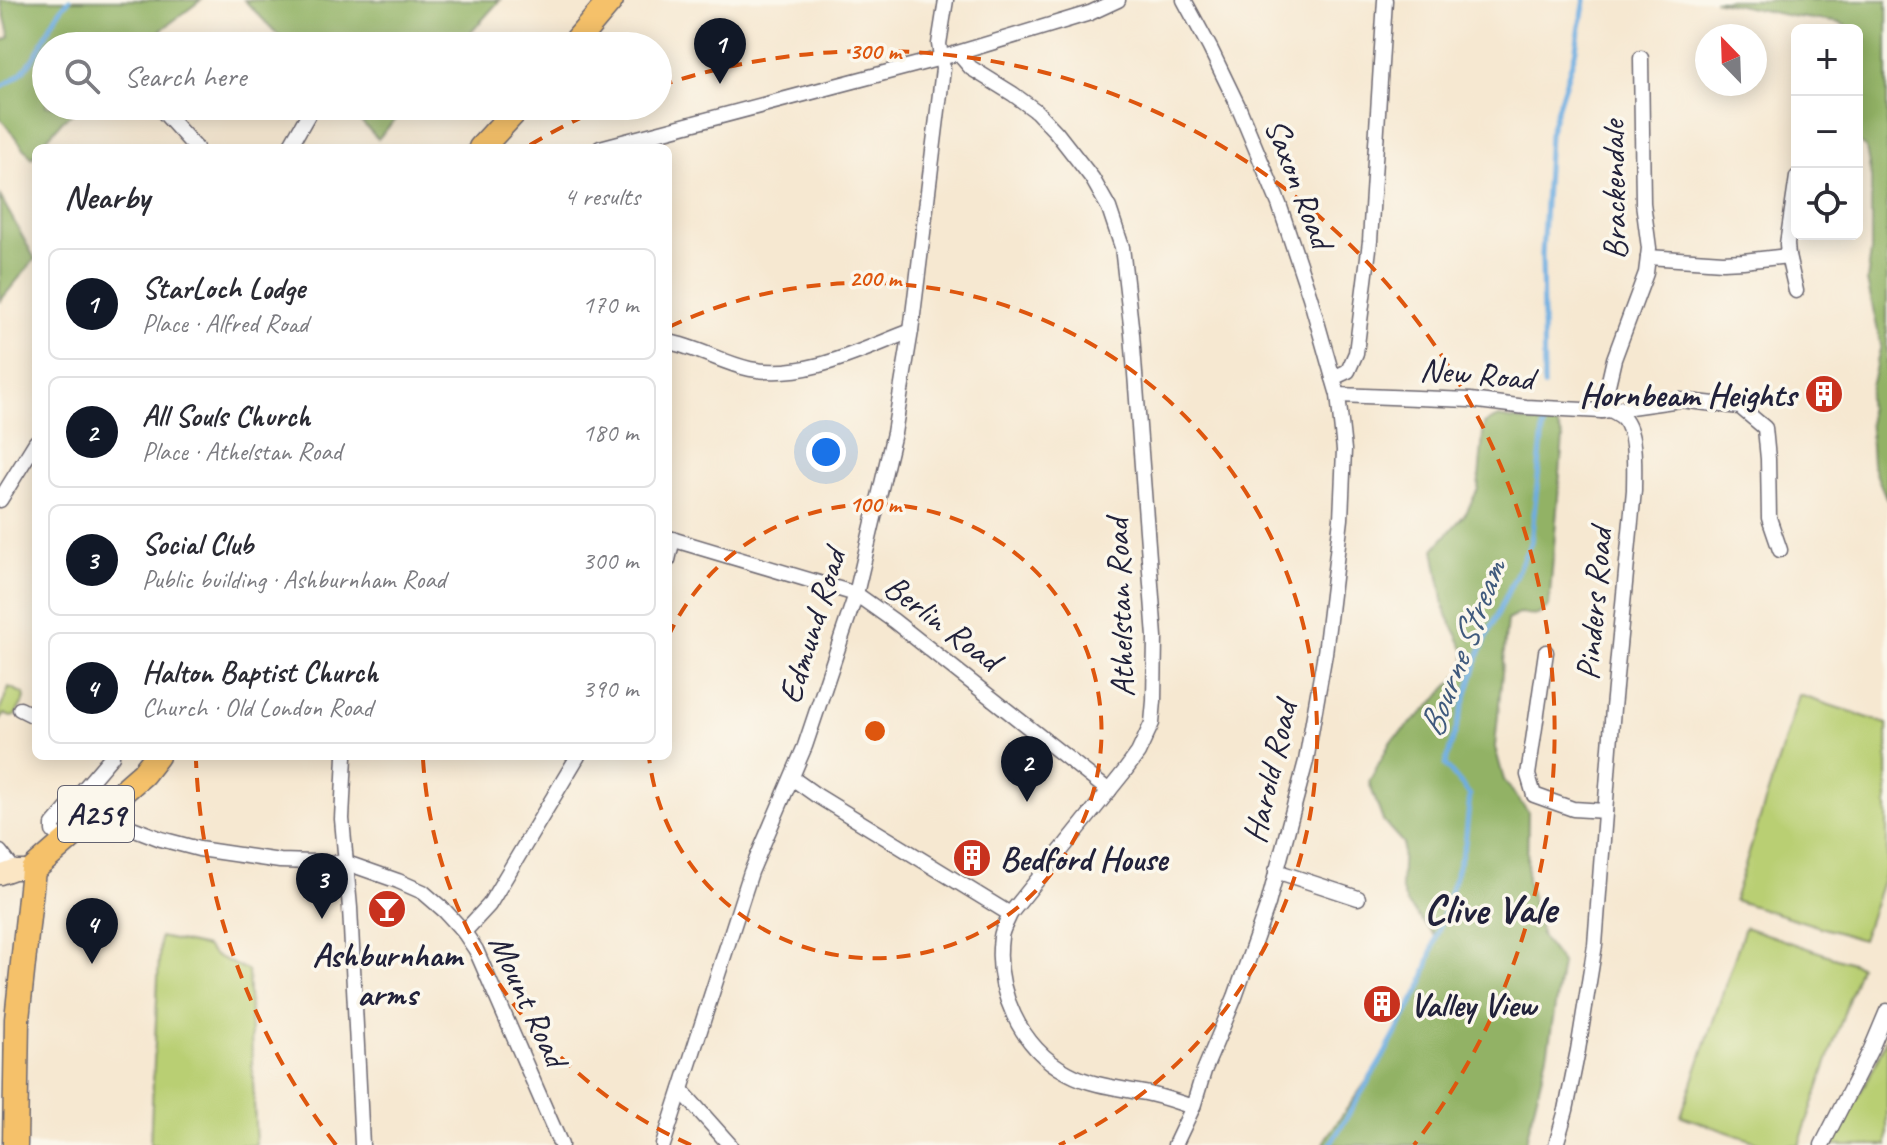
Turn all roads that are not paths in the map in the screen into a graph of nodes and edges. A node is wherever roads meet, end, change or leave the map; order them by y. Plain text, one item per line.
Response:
1 (611, 0) edge
2 (946, 0) edge
3 (1118, 0) edge
4 (1184, 0) edge
5 (1385, 0) edge
6 (584, 32) edge
7 (958, 53) junction
8 (941, 58) junction
9 (1641, 58) dead end
10 (171, 120) edge
11 (305, 120) edge
12 (507, 120) edge
13 (192, 144) edge
14 (291, 144) edge
15 (485, 144) edge
16 (615, 144) edge
17 (1791, 217) edge
18 (1788, 256) junction
19 (1648, 257) junction
20 (1796, 291) dead end
21 (911, 331) junction
22 (672, 343) edge
23 (1333, 378) junction
24 (1338, 395) junction
25 (1607, 411) junction
26 (32, 448) edge
27 (0, 500) edge
28 (672, 539) edge
29 (1780, 550) dead end
30 (856, 594) junction
31 (1546, 652) dead end
32 (20, 709) dead end
33 (32, 715) edge
34 (103, 760) edge
35 (154, 760) edge
36 (345, 760) edge
37 (576, 760) edge
38 (792, 778) junction
39 (1109, 791) junction
40 (104, 808) junction
41 (1605, 811) junction
42 (65, 842) junction
43 (0, 852) edge
44 (347, 863) junction
45 (1276, 871) junction
46 (16, 872) edge
47 (1358, 898) dead end
48 (1010, 914) junction
49 (464, 932) junction
50 (1887, 1011) edge
51 (681, 1090) junction
52 (1193, 1107) junction
53 (15, 1145) edge
54 (362, 1145) edge
55 (561, 1145) edge
56 (663, 1145) edge
57 (730, 1145) edge
58 (1175, 1145) edge
59 (1556, 1145) edge
60 (1822, 1145) edge

1 - 6 highway
2 - 8 street, Edmund Road
3 - 7 street
4 - 23 street, Saxon Road
5 - 23 street
7 - 8 street
7 - 39 street, Athelstan Road
8 - 16 street
8 - 21 street, Edmund Road
9 - 19 street, Brackendale
10 - 13 street
11 - 14 street
12 - 15 highway
17 - 18 street
18 - 19 street
18 - 20 street
19 - 25 street, Brackendale
21 - 22 street
21 - 30 street, Edmund Road
23 - 24 street, Saxon Road
24 - 25 street, New Road
24 - 45 street, Harold Road
25 - 29 street, New Road
25 - 41 street, Pinders Road
26 - 27 street
28 - 30 street, Berlin Road
30 - 38 street, Edmund Road
30 - 39 street, Berlin Road
31 - 41 street, Pinders Road
32 - 33 street
34 - 42 street
35 - 40 highway, A259
36 - 44 street
37 - 49 street
38 - 48 street
38 - 51 street, Edmund Road
39 - 48 street, Athelstan Road
40 - 42 highway, A259
40 - 44 street, Mount Road
41 - 59 street, Pinders Road
42 - 46 highway, A259
43 - 46 street
44 - 49 street, Mount Road
44 - 54 street
45 - 47 street
45 - 52 street, Harold Road
46 - 53 highway, A259
48 - 52 street, Athelstan Road
49 - 55 street, Mount Road
50 - 60 street
51 - 56 street, Edmund Road
51 - 57 street
52 - 58 street, Harold Road

